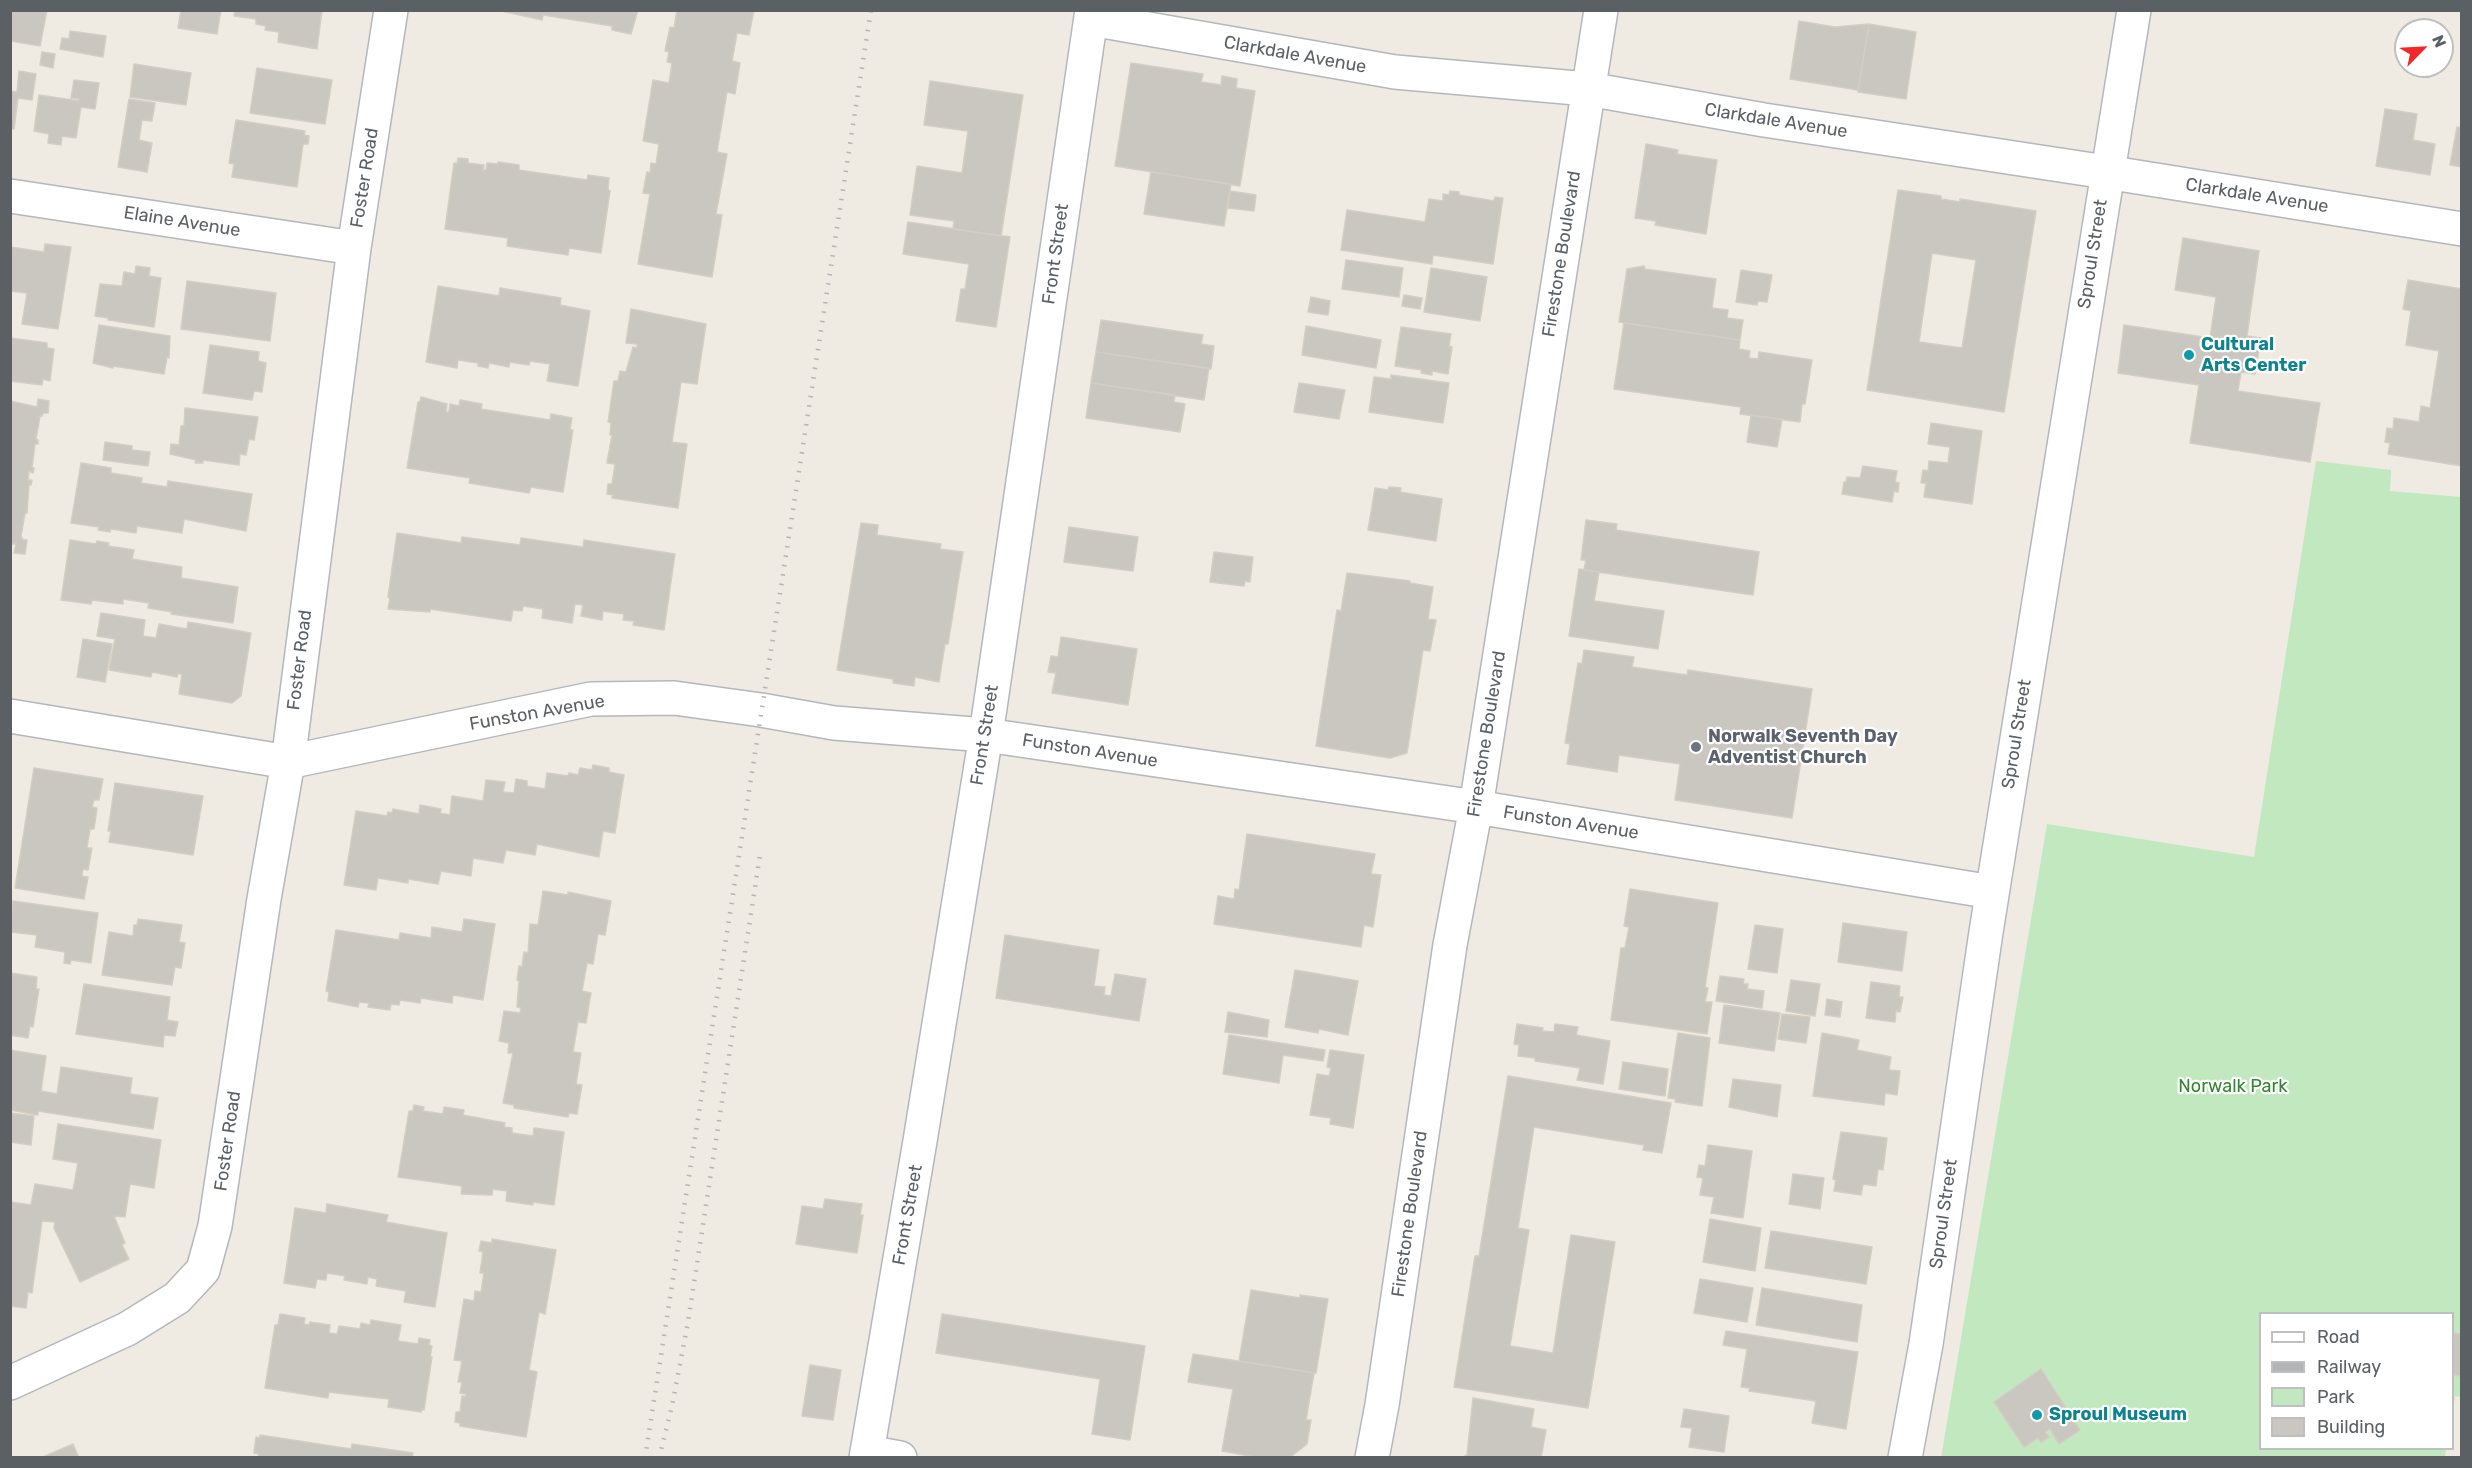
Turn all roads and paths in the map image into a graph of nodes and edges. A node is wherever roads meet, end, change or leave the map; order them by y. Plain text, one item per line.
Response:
1 (392, 10) edge
2 (1601, 10) edge
3 (2134, 10) edge
4 (1092, 15) edge
5 (1588, 89) junction
6 (2106, 172) junction
7 (10, 196) edge
8 (2462, 229) edge
9 (354, 248) junction
10 (10, 716) edge
11 (986, 735) junction
12 (288, 762) junction
13 (1476, 807) junction
14 (1992, 891) junction
15 (10, 1383) edge
16 (866, 1455) edge
17 (900, 1458) edge
18 (1372, 1458) edge
19 (1905, 1458) edge

1 - 9 street, Foster Road
2 - 5 street, Firestone Boulevard
3 - 6 street, Sproul Street
4 - 5 street, Clarkdale Avenue
4 - 11 street, Front Street
5 - 6 street, Clarkdale Avenue
5 - 13 street, Firestone Boulevard
6 - 8 street, Clarkdale Avenue
6 - 14 street, Sproul Street
7 - 9 street, Elaine Avenue
9 - 12 street, Foster Road
10 - 12 street, Funston Avenue
11 - 12 street, Funston Avenue
11 - 13 street, Funston Avenue
11 - 16 street, Front Street
12 - 15 street, Foster Road
13 - 14 street, Funston Avenue
13 - 18 street, Firestone Boulevard
14 - 19 street, Sproul Street
16 - 17 street

